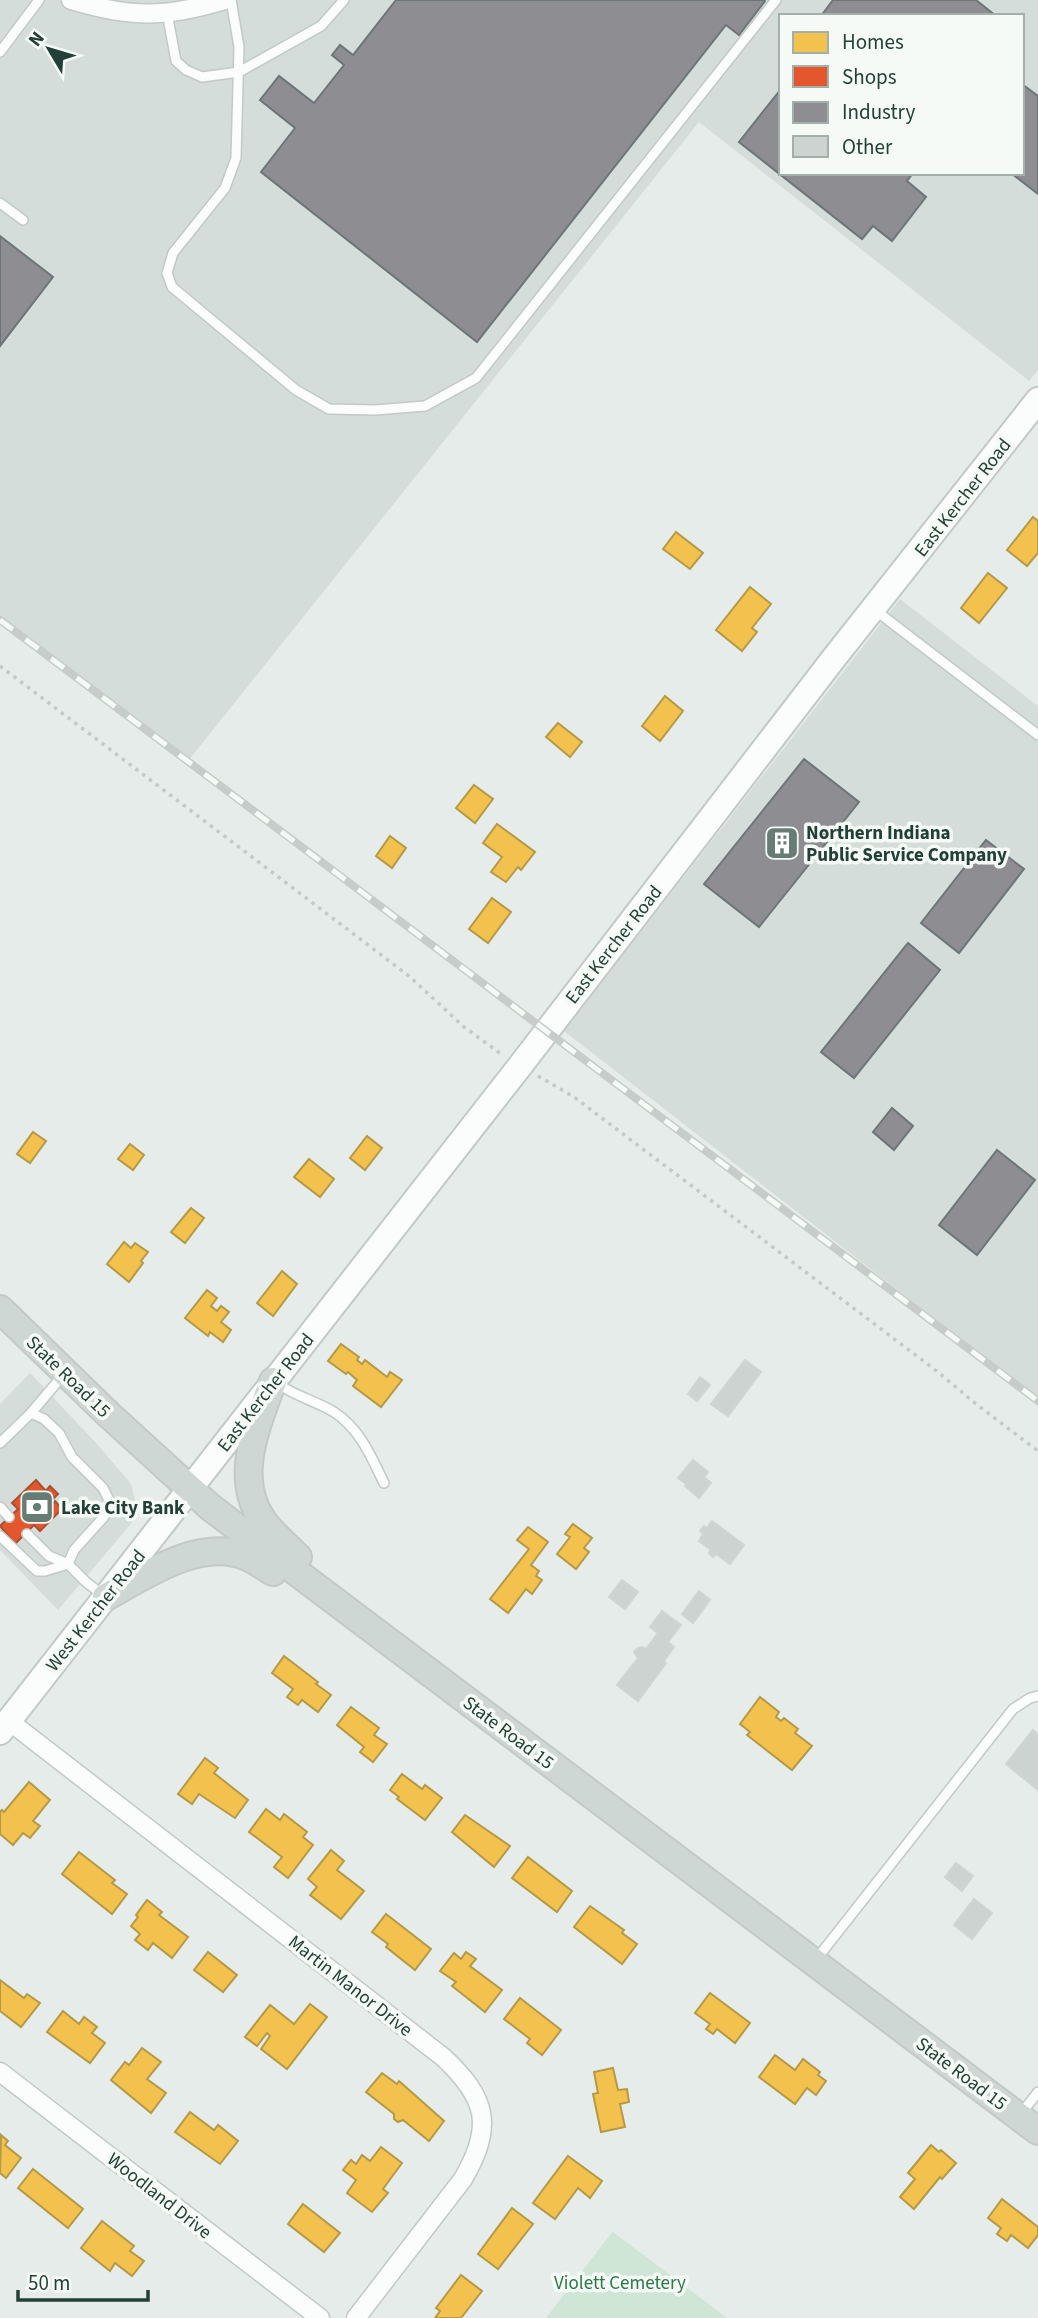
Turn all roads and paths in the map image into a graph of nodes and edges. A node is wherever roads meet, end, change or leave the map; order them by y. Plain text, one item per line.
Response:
1 (38, 0) edge
2 (71, 0) edge
3 (225, 0) edge
4 (231, 0) edge
5 (344, 0) edge
6 (776, 0) edge
7 (167, 13) junction
8 (0, 52) edge
9 (239, 72) junction
10 (0, 203) edge
11 (23, 220) dead end
12 (1038, 400) edge
13 (873, 609) junction
14 (1038, 735) edge
15 (0, 1309) edge
16 (65, 1373) junction
17 (273, 1381) junction
18 (31, 1413) junction
19 (0, 1443) edge
20 (384, 1483) dead end
21 (190, 1489) junction
22 (0, 1507) edge
23 (9, 1517) dead end
24 (27, 1534) dead end
25 (0, 1536) edge
26 (68, 1564) junction
27 (106, 1597) junction
28 (366, 1625) junction
29 (1038, 1696) edge
30 (4, 1726) edge
31 (813, 1962) junction
32 (0, 2072) edge
33 (1038, 2092) edge
34 (1029, 2124) edge
35 (320, 2318) edge
36 (356, 2318) edge

1 - 8 lane
2 - 7 street
3 - 7 street
4 - 9 lane
5 - 9 lane
6 - 9 lane
7 - 9 lane
10 - 11 lane
12 - 13 main road, East Kercher Road
13 - 14 lane
13 - 17 main road, East Kercher Road
15 - 16 main road, State Road 15
16 - 18 lane
16 - 21 main road, State Road 15
17 - 20 lane
17 - 21 main road, East Kercher Road
17 - 28 main road
18 - 19 lane
18 - 26 lane
21 - 27 main road, West Kercher Road
21 - 28 main road, State Road 15
22 - 23 lane
24 - 26 lane
25 - 26 lane
26 - 27 lane
27 - 28 main road
27 - 30 main road, West Kercher Road
28 - 31 main road, State Road 15
29 - 31 lane
30 - 36 street, Martin Manor Drive
31 - 34 main road, State Road 15
32 - 35 street, Woodland Drive
33 - 34 lane

